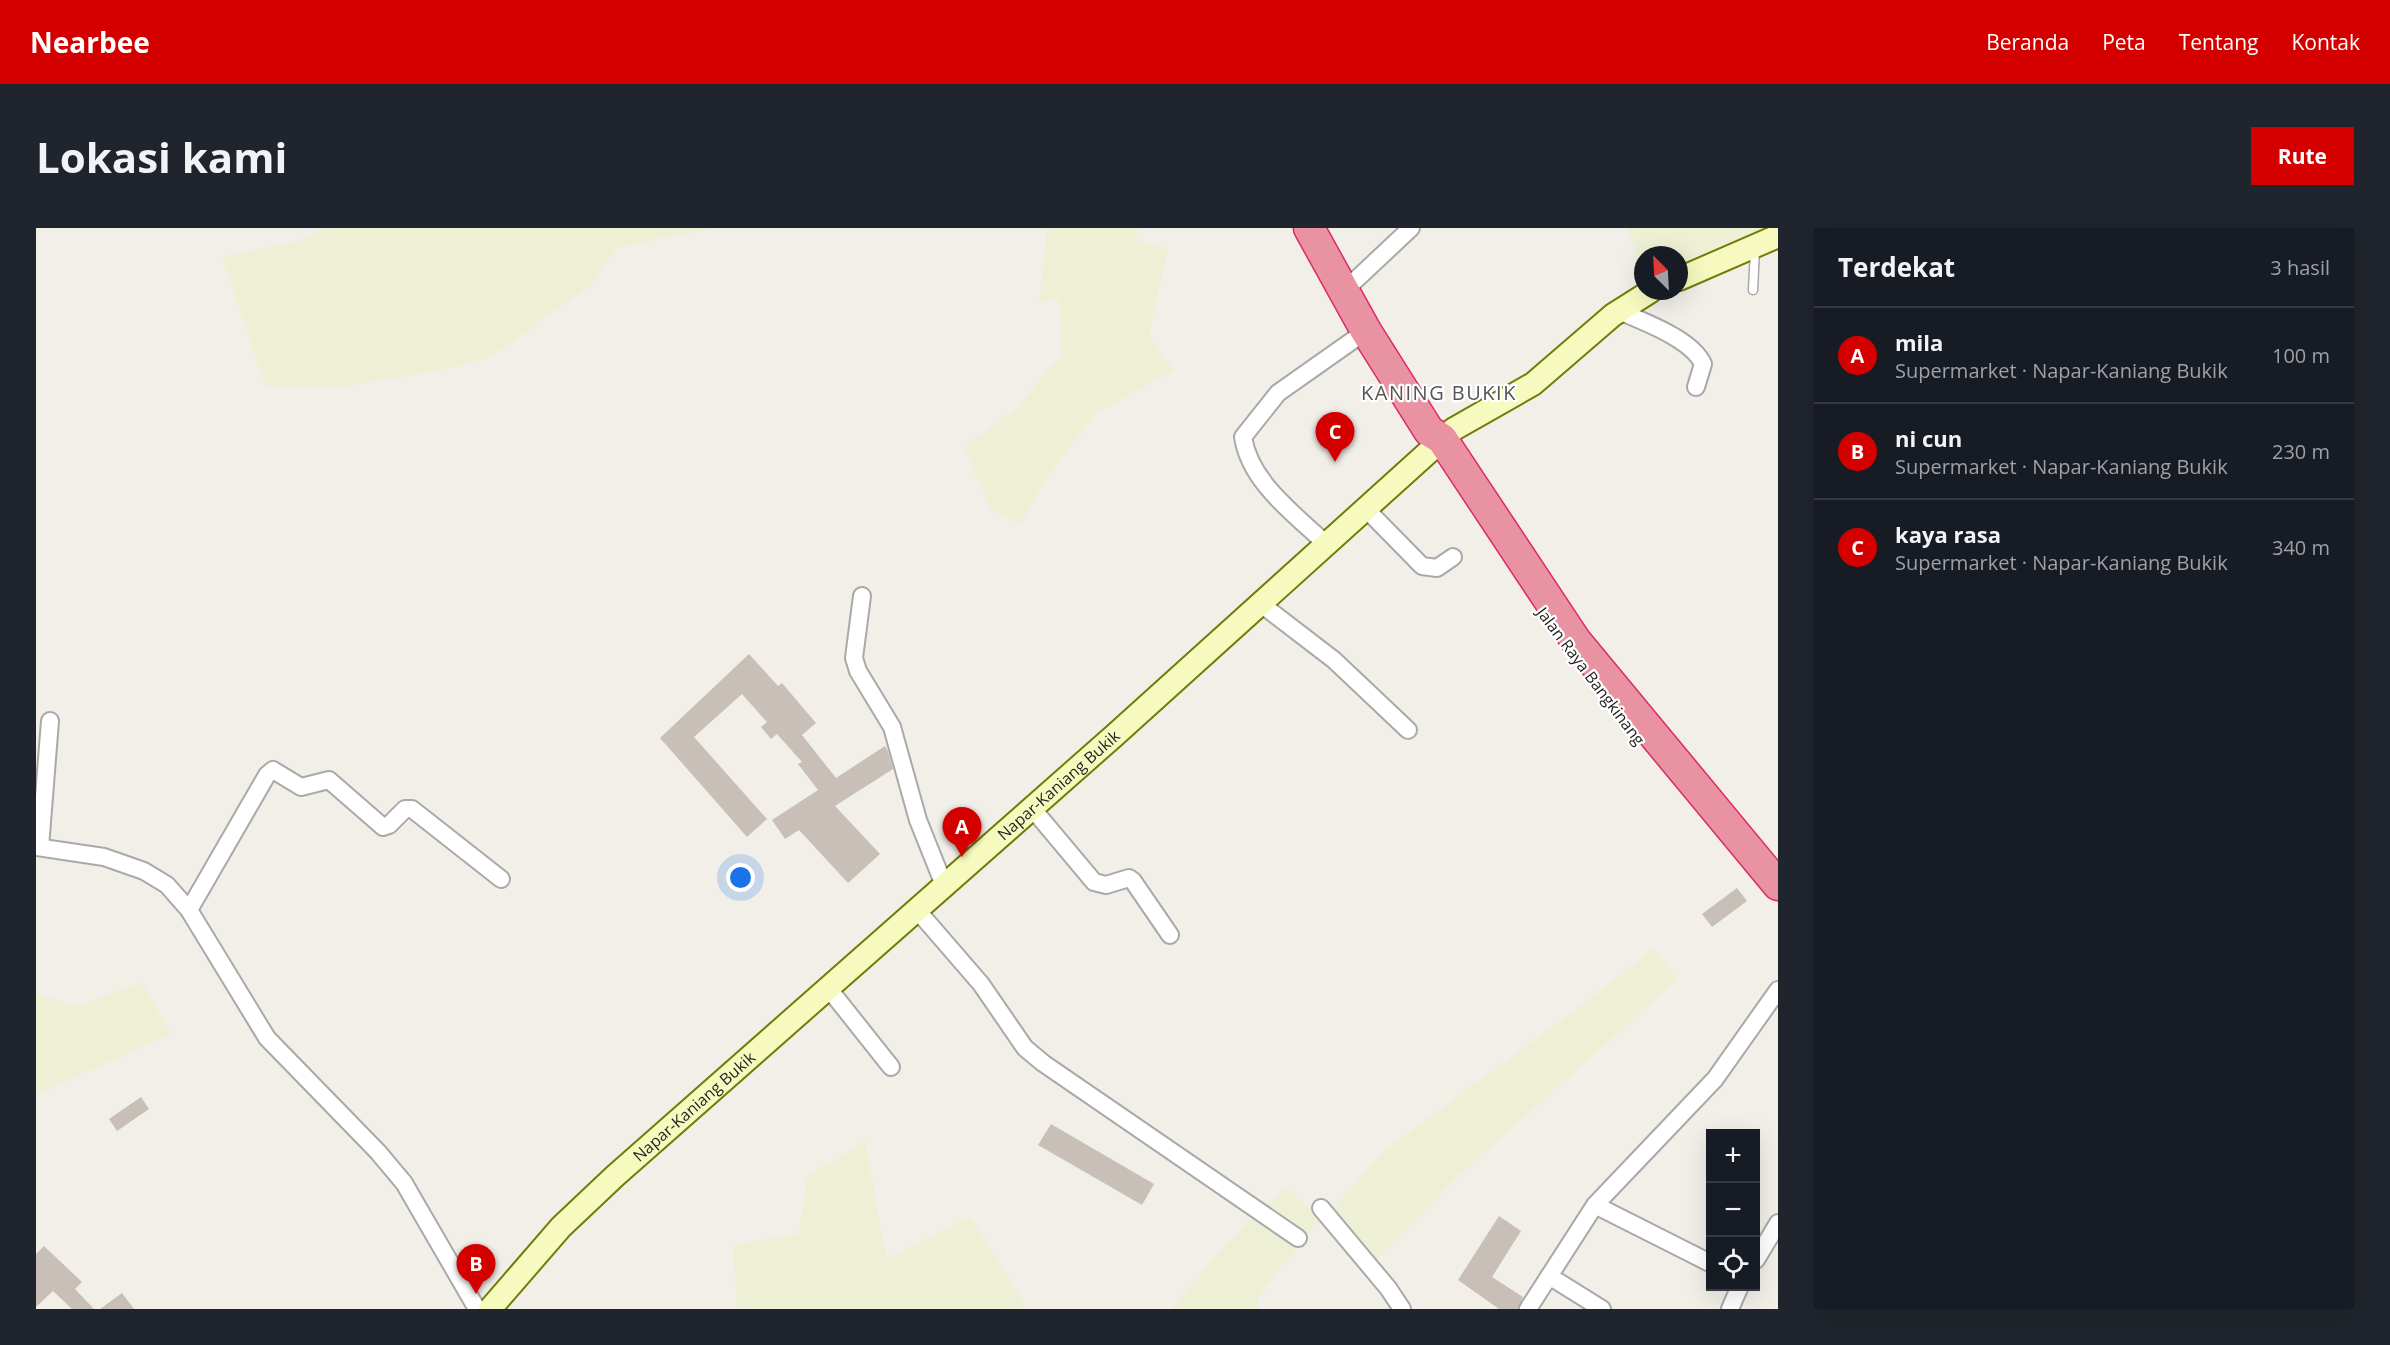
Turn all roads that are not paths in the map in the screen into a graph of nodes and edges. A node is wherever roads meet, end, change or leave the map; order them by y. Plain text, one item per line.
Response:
1 (1309, 228) edge
2 (1411, 228) edge
3 (1778, 236) edge
4 (1755, 246) junction
5 (1688, 275) edge
6 (1345, 290) junction
7 (1753, 290) dead end
8 (1637, 300) edge
9 (1619, 311) junction
10 (1366, 331) junction
11 (1696, 387) dead end
12 (1434, 440) junction
13 (1367, 510) junction
14 (1327, 545) junction
15 (1453, 556) dead end
16 (862, 596) dead end
17 (1262, 604) junction
18 (50, 721) dead end
19 (1408, 730) dead end
20 (1032, 808) junction
21 (38, 847) edge
22 (501, 879) dead end
23 (944, 885) junction
24 (1773, 889) edge
25 (189, 910) junction
26 (917, 910) junction
27 (1170, 935) dead end
28 (829, 989) junction
29 (1778, 990) edge
30 (891, 1066) dead end
31 (1595, 1205) junction
32 (1321, 1208) dead end
33 (1778, 1223) edge
34 (1298, 1238) dead end
35 (1760, 1252) edge
36 (1706, 1261) edge
37 (1549, 1276) junction
38 (1738, 1291) edge
39 (477, 1309) edge
40 (490, 1309) edge
41 (1402, 1309) edge
42 (1528, 1309) edge
43 (1602, 1309) edge
44 (1730, 1309) edge

1 - 6 highway, Jalan Raya Bangkinang
2 - 6 street
3 - 4 street
4 - 5 street
4 - 7 lane
6 - 10 highway, Jalan Raya Bangkinang
8 - 9 street, Napar-Kaniang Bukik
9 - 11 street
9 - 12 street, Napar-Kaniang Bukik
10 - 12 highway, Jalan Raya Bangkinang
10 - 14 street
12 - 13 street, Napar-Kaniang Bukik
12 - 24 highway, Jalan Raya Bangkinang
13 - 14 street, Napar-Kaniang Bukik
13 - 15 street
14 - 17 street, Napar-Kaniang Bukik
16 - 23 street
17 - 19 street
17 - 20 street, Napar-Kaniang Bukik
18 - 21 street
20 - 23 street, Napar-Kaniang Bukik
20 - 27 street
21 - 25 street
22 - 25 street
23 - 26 street, Napar-Kaniang Bukik
25 - 39 street
26 - 28 street, Napar-Kaniang Bukik
26 - 34 street
28 - 30 street
28 - 40 street, Napar-Kaniang Bukik
29 - 31 street
31 - 36 street
31 - 37 street
32 - 41 street
33 - 35 street
37 - 42 street
37 - 43 street
38 - 44 street

